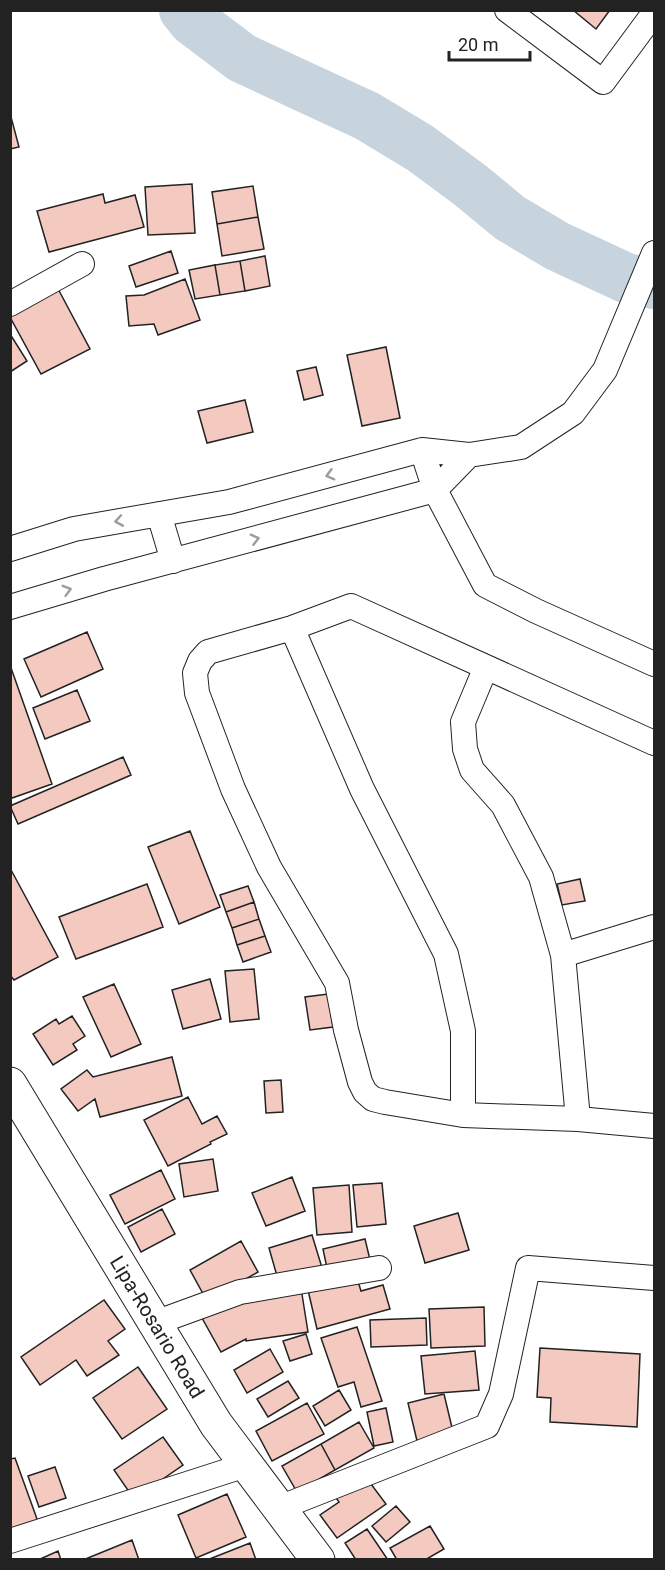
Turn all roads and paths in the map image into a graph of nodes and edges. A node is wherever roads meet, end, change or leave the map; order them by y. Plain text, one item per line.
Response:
1 (507, 10) edge
2 (654, 13) edge
3 (654, 253) edge
4 (82, 264) dead end
5 (10, 304) edge
6 (422, 450) junction
7 (469, 455) junction
8 (435, 489) junction
9 (159, 514) junction
10 (10, 549) edge
11 (173, 561) junction
12 (10, 607) edge
13 (292, 628) junction
14 (654, 664) edge
15 (486, 667) junction
16 (654, 743) edge
17 (654, 927) edge
18 (562, 955) junction
19 (10, 1084) edge
20 (463, 1115) junction
21 (578, 1119) junction
22 (654, 1126) edge
23 (380, 1268) dead end
24 (654, 1278) edge
25 (155, 1323) junction
26 (246, 1465) junction
27 (279, 1508) junction
28 (10, 1541) edge
29 (318, 1560) edge

1 - 2 street
3 - 7 street
4 - 5 street
6 - 7 street
6 - 8 street
6 -> 9 street
7 - 8 street
11 -> 8 street
8 - 14 street
9 -> 10 street
9 - 11 street
12 -> 11 street
13 - 15 street
13 - 20 street
13 - 20 street
15 - 16 street
15 - 18 street
17 - 18 street
18 - 21 street
19 - 25 main road, Lipa-Rosario Road
20 - 21 street
21 - 22 street
23 - 25 street
24 - 27 street
25 - 26 main road, Lipa-Rosario Road
26 - 27 main road, Lipa-Rosario Road
26 - 28 street
27 - 29 main road, Lipa-Rosario Road

